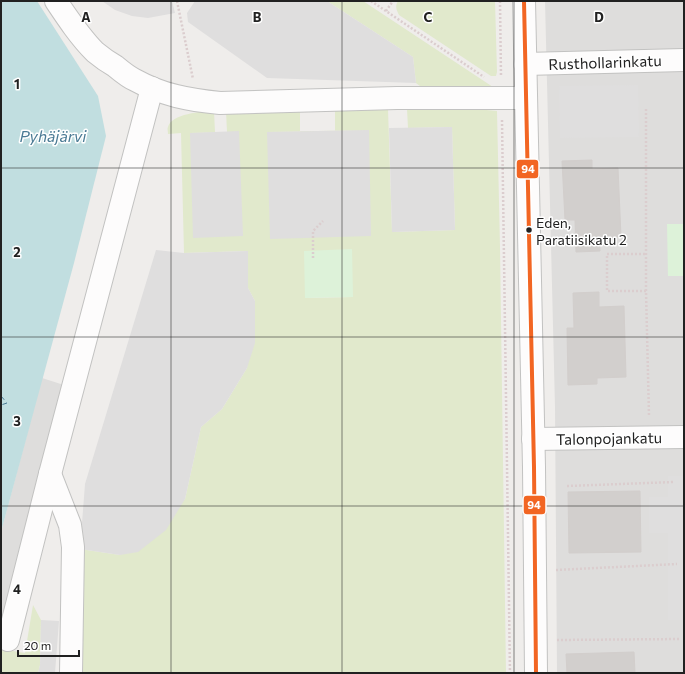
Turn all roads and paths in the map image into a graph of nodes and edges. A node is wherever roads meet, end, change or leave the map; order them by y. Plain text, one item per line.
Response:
1 (56, 1) edge
2 (177, 1) edge
3 (371, 1) edge
4 (393, 1) edge
5 (500, 1) edge
6 (524, 1) edge
7 (386, 11) junction
8 (684, 60) edge
9 (525, 64) junction
10 (152, 88) junction
11 (501, 93) junction
12 (526, 98) junction
13 (197, 101) junction
14 (646, 109) dead end
15 (323, 221) dead end
16 (645, 254) junction
17 (313, 258) dead end
18 (646, 291) junction
19 (650, 437) junction
20 (684, 437) edge
21 (533, 439) junction
22 (50, 474) junction
23 (674, 482) dead end
24 (567, 486) dead end
25 (677, 564) dead end
26 (550, 570) dead end
27 (681, 639) dead end
28 (8, 640) dead end
29 (551, 640) dead end
30 (71, 673) edge
31 (510, 673) edge
32 (536, 673) edge

1 - 10 street
2 - 13 path
3 - 7 path
4 - 7 path
5 - 11 path
6 - 9 street
7 - 11 path
8 - 9 street, Rusthollarinkatu
9 - 12 street
10 - 13 street
10 - 22 street
11 - 12 street
11 - 13 street
11 - 31 path
12 - 21 street
14 - 16 path
15 - 17 path
16 - 18 path
16 - 18 path
18 - 19 path
19 - 20 street, Talonpojankatu
19 - 21 street, Talonpojankatu
21 - 32 street
22 - 28 street
22 - 30 street
23 - 24 path
25 - 26 path
27 - 29 path

